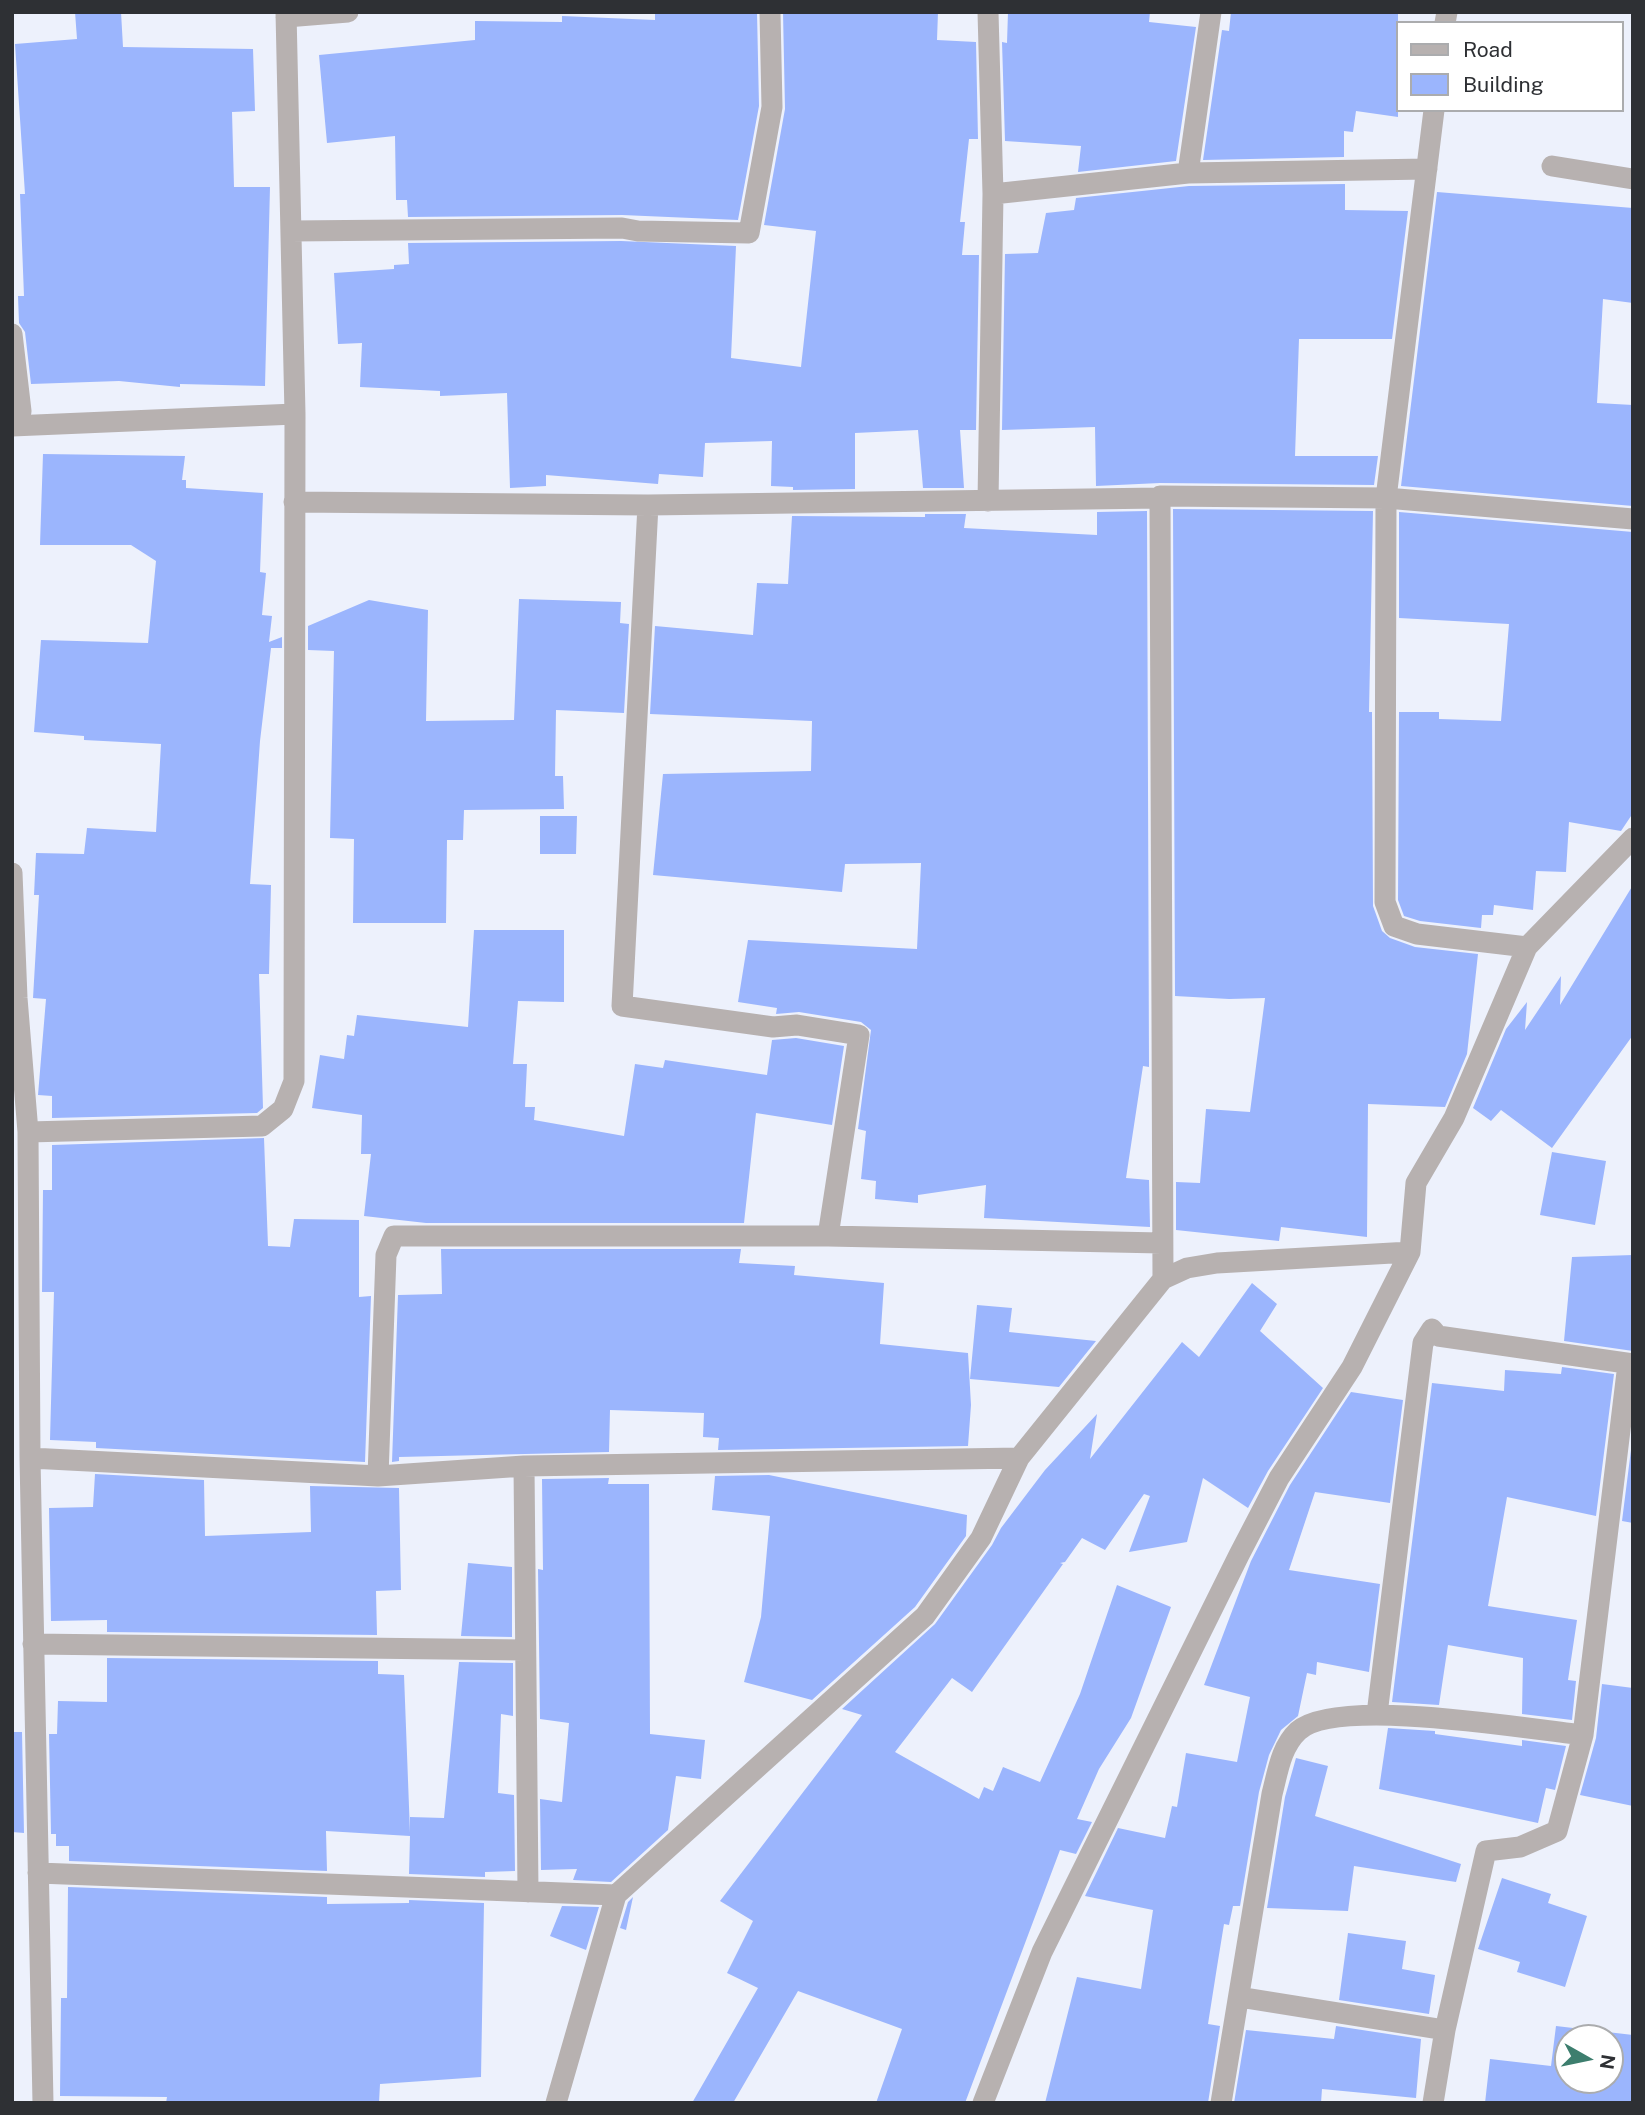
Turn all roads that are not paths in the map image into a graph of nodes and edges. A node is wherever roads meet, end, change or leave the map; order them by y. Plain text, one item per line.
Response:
1 (348, 12) edge
2 (770, 12) edge
3 (988, 12) edge
4 (1211, 12) edge
5 (286, 15) edge
6 (1434, 112) edge
7 (1552, 166) dead end
8 (1427, 169) junction
9 (1188, 173) junction
10 (1633, 179) edge
11 (993, 194) junction
12 (290, 231) junction
13 (12, 334) edge
14 (295, 414) junction
15 (14, 416) edge
16 (1160, 498) junction
17 (1386, 498) junction
18 (988, 501) junction
19 (294, 502) junction
20 (648, 505) junction
21 (1633, 519) edge
22 (1633, 838) edge
23 (12, 873) edge
24 (1527, 947) junction
25 (15, 998) edge
26 (28, 1132) junction
27 (20, 1173) edge
28 (828, 1236) junction
29 (1161, 1243) junction
30 (1410, 1252) junction
31 (1163, 1279) junction
32 (1630, 1364) edge
33 (30, 1458) junction
34 (1020, 1458) junction
35 (524, 1466) junction
36 (378, 1476) junction
37 (33, 1644) junction
38 (524, 1650) junction
39 (1377, 1714) junction
40 (1583, 1734) junction
41 (38, 1873) junction
42 (528, 1892) junction
43 (616, 1895) junction
44 (1239, 1997) junction
45 (1445, 2030) junction
46 (43, 2103) edge
47 (556, 2103) edge
48 (983, 2103) edge
49 (1221, 2103) edge
50 (1433, 2103) edge

1 - 5 street
2 - 12 street
3 - 11 street
4 - 9 street
5 - 12 street
6 - 8 street
7 - 10 street
8 - 9 street
8 - 17 street
9 - 11 street
11 - 18 street
12 - 14 street
13 - 15 street
14 - 15 street
14 - 19 street
16 - 17 street
16 - 18 street
16 - 29 street
17 - 21 street
17 - 24 street
18 - 20 street
19 - 20 street
19 - 26 street
20 - 28 street
22 - 24 street
23 - 25 street
24 - 30 street
25 - 26 street
26 - 27 street
27 - 33 street
28 - 29 street
28 - 36 street
29 - 31 street
30 - 31 street
30 - 48 street
31 - 34 street
32 - 39 street
32 - 40 street
33 - 36 street
33 - 37 street
34 - 35 street
34 - 43 street
35 - 36 street
35 - 38 street
37 - 38 street
37 - 41 street
38 - 42 street
39 - 40 street
39 - 44 street
40 - 45 street
41 - 42 street
41 - 46 street
42 - 43 street
43 - 47 street
44 - 45 street
44 - 49 street
45 - 50 street

